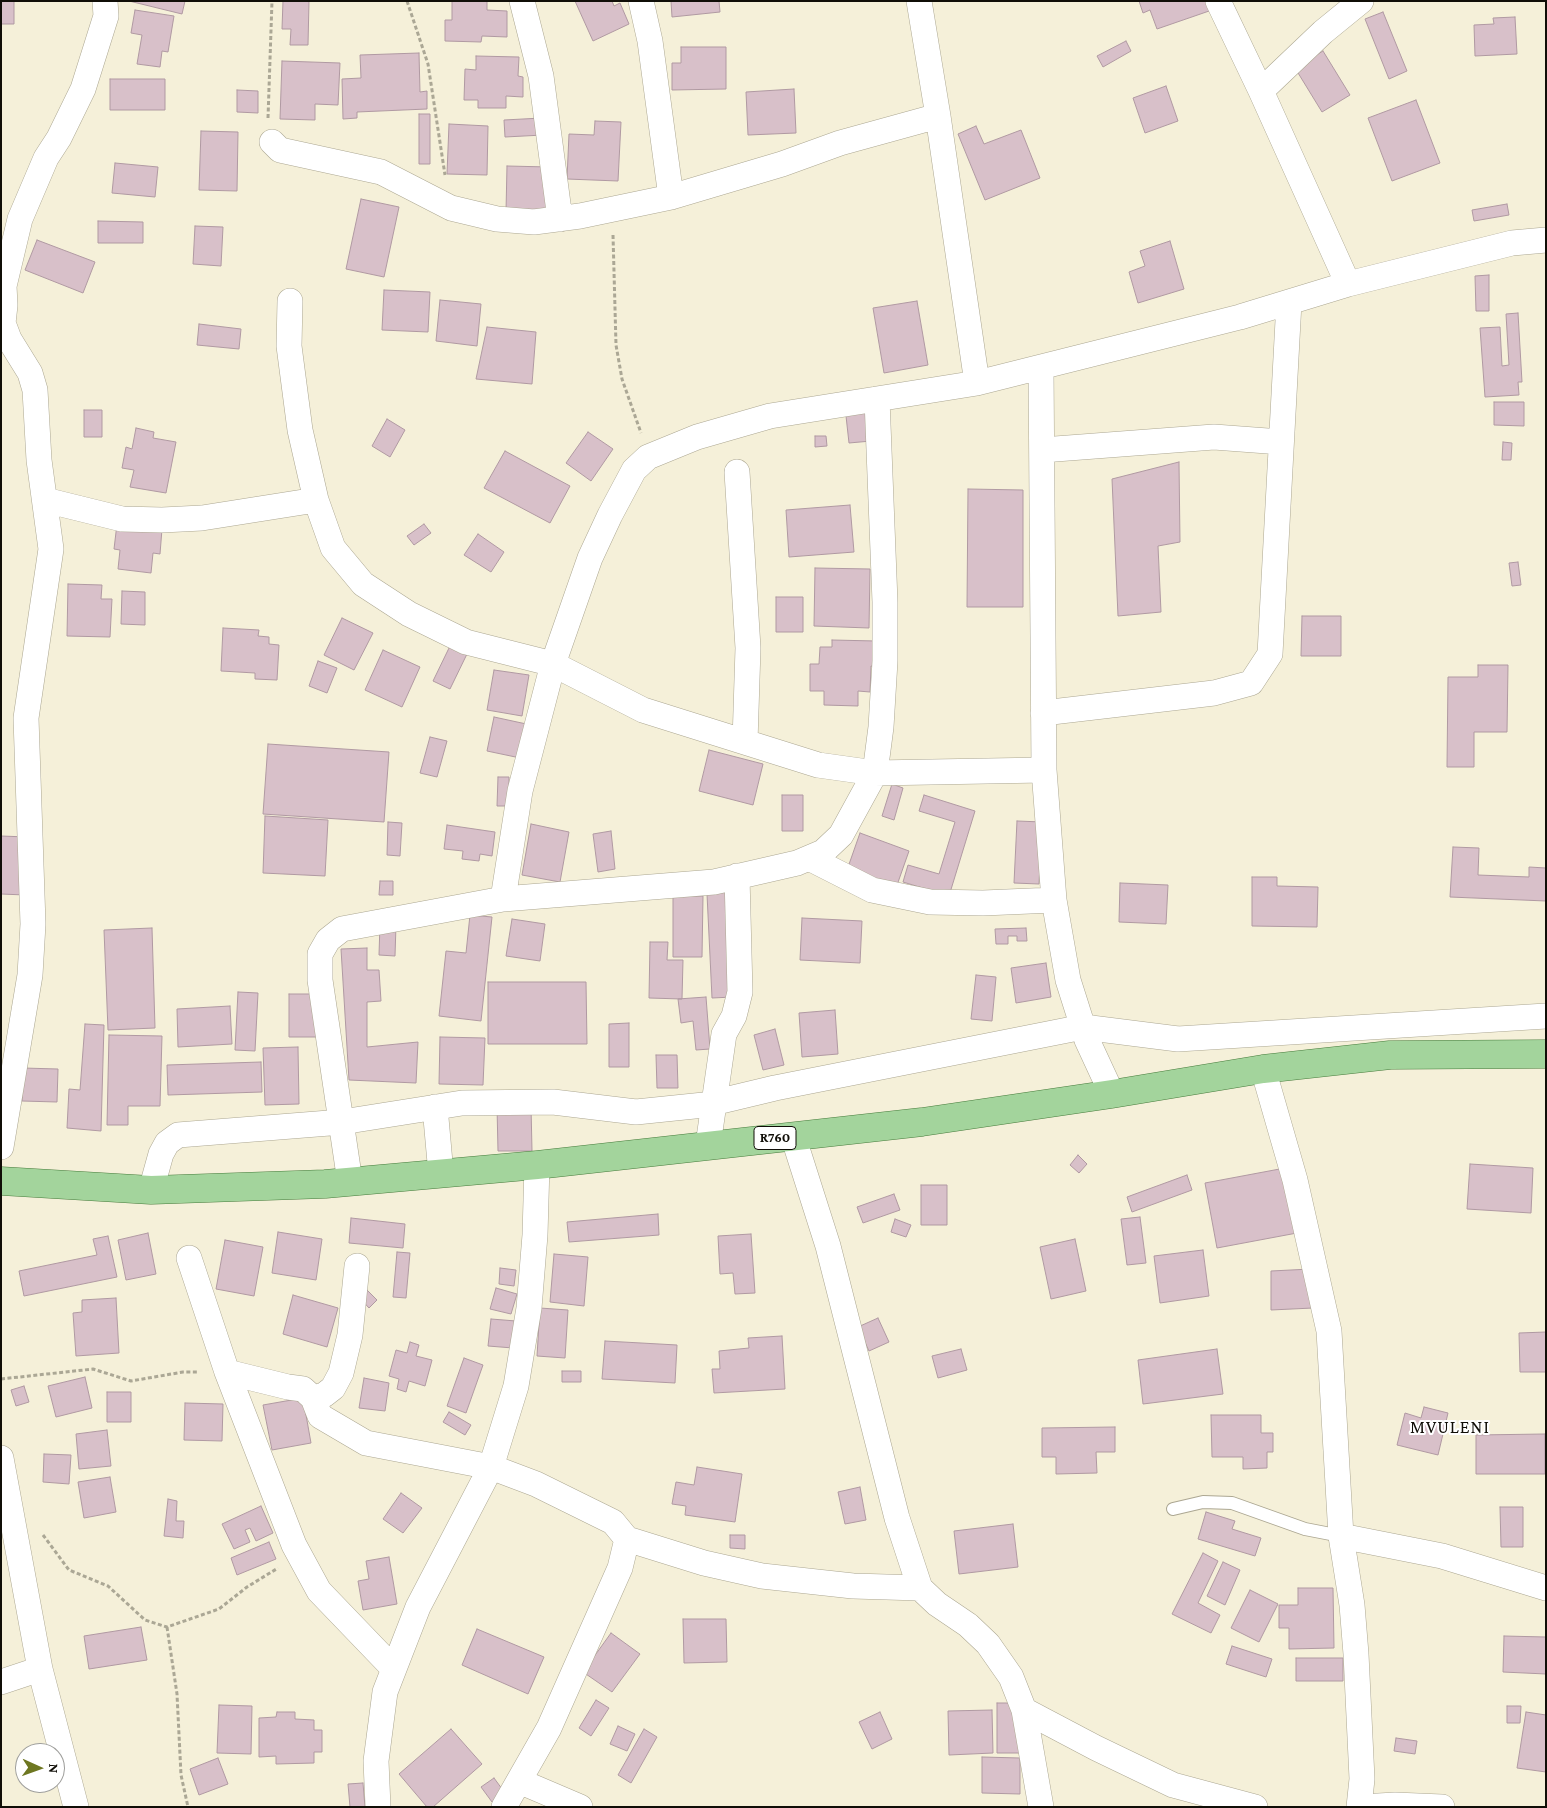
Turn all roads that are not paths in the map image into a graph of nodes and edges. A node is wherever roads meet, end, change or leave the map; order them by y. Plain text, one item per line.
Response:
1 (104, 1) edge
2 (522, 1) edge
3 (641, 1) edge
4 (919, 1) edge
5 (1218, 1) edge
6 (1361, 1) edge
7 (1261, 91) junction
8 (938, 116) junction
9 (272, 142) road end
10 (670, 197) junction
11 (560, 219) junction
12 (1546, 240) edge
13 (1348, 284) junction
14 (290, 301) dead end
15 (1289, 302) junction
16 (1041, 368) junction
17 (977, 383) junction
18 (877, 399) junction
19 (1281, 442) junction
20 (1042, 450) junction
21 (737, 472) dead end
22 (45, 500) junction
23 (316, 500) junction
24 (553, 664) junction
25 (1043, 713) junction
26 (745, 742) junction
27 (1044, 770) junction
28 (875, 773) junction
29 (809, 858) junction
30 (738, 876) junction
31 (503, 899) junction
32 (1054, 900) junction
33 (1546, 1016) edge
34 (1398, 1025) junction
35 (1083, 1027) junction
36 (1546, 1054) edge
37 (1399, 1055) junction
38 (1264, 1069) junction
39 (1112, 1094) junction
40 (714, 1102) junction
41 (435, 1107) junction
42 (342, 1122) junction
43 (793, 1136) junction
44 (708, 1145) junction
45 (1, 1146) edge
46 (537, 1165) junction
47 (441, 1174) junction
48 (1, 1181) edge
49 (350, 1182) junction
50 (151, 1190) junction
51 (189, 1258) dead end
52 (358, 1266) dead end
53 (227, 1372) junction
54 (314, 1398) junction
55 (1, 1458) edge
56 (491, 1467) junction
57 (1173, 1509) dead end
58 (1341, 1536) junction
59 (627, 1539) junction
60 (920, 1588) junction
61 (1546, 1588) edge
62 (393, 1668) junction
63 (40, 1669) junction
64 (1, 1682) edge
65 (1024, 1710) junction
66 (519, 1781) junction
67 (1240, 1805) edge
68 (1395, 1806) edge
69 (76, 1807) edge
70 (378, 1807) edge
71 (504, 1807) edge
72 (580, 1807) edge
73 (1041, 1807) edge
74 (1360, 1807) edge
75 (1442, 1807) edge

1 - 22 street
2 - 11 street
3 - 10 street
4 - 8 street
5 - 7 street
6 - 7 street
7 - 13 street
8 - 10 street
8 - 17 street
9 - 11 street
10 - 11 street
12 - 13 street
13 - 15 street
14 - 23 street
15 - 16 street
15 - 19 street
16 - 17 street
16 - 20 street
17 - 18 street
18 - 24 street
18 - 28 street
19 - 20 street
19 - 25 street
20 - 25 street
21 - 26 street
22 - 23 street
22 - 45 street
23 - 24 street
24 - 26 street
24 - 31 street
25 - 27 street
26 - 28 street
27 - 28 street
27 - 32 street
28 - 29 street
29 - 30 street
29 - 32 street
30 - 31 street
30 - 40 street
31 - 42 street
32 - 35 street
33 - 34 street
34 - 35 street
34 - 37 street
35 - 39 street
35 - 40 street
36 - 37 main road, R760
37 - 38 main road, R760
38 - 39 main road, R760
38 - 58 street
39 - 43 main road, R760
40 - 41 street
40 - 44 street
41 - 42 street
41 - 47 street
42 - 49 street
42 - 50 street
43 - 44 main road, R760
43 - 60 street
44 - 46 main road, R760
46 - 47 main road, R760
46 - 56 street
47 - 49 main road, R760
48 - 50 main road, R760
49 - 50 main road, R760
51 - 53 street
52 - 54 street
53 - 54 street
53 - 62 street
54 - 56 street
55 - 63 street
56 - 59 street
56 - 62 street
57 - 58 lane
58 - 61 street
58 - 74 street
59 - 60 street
59 - 66 street
60 - 65 street
62 - 70 street
63 - 64 street
63 - 69 street
65 - 67 street
65 - 73 street
66 - 71 street
66 - 72 street
68 - 74 street
68 - 75 street

